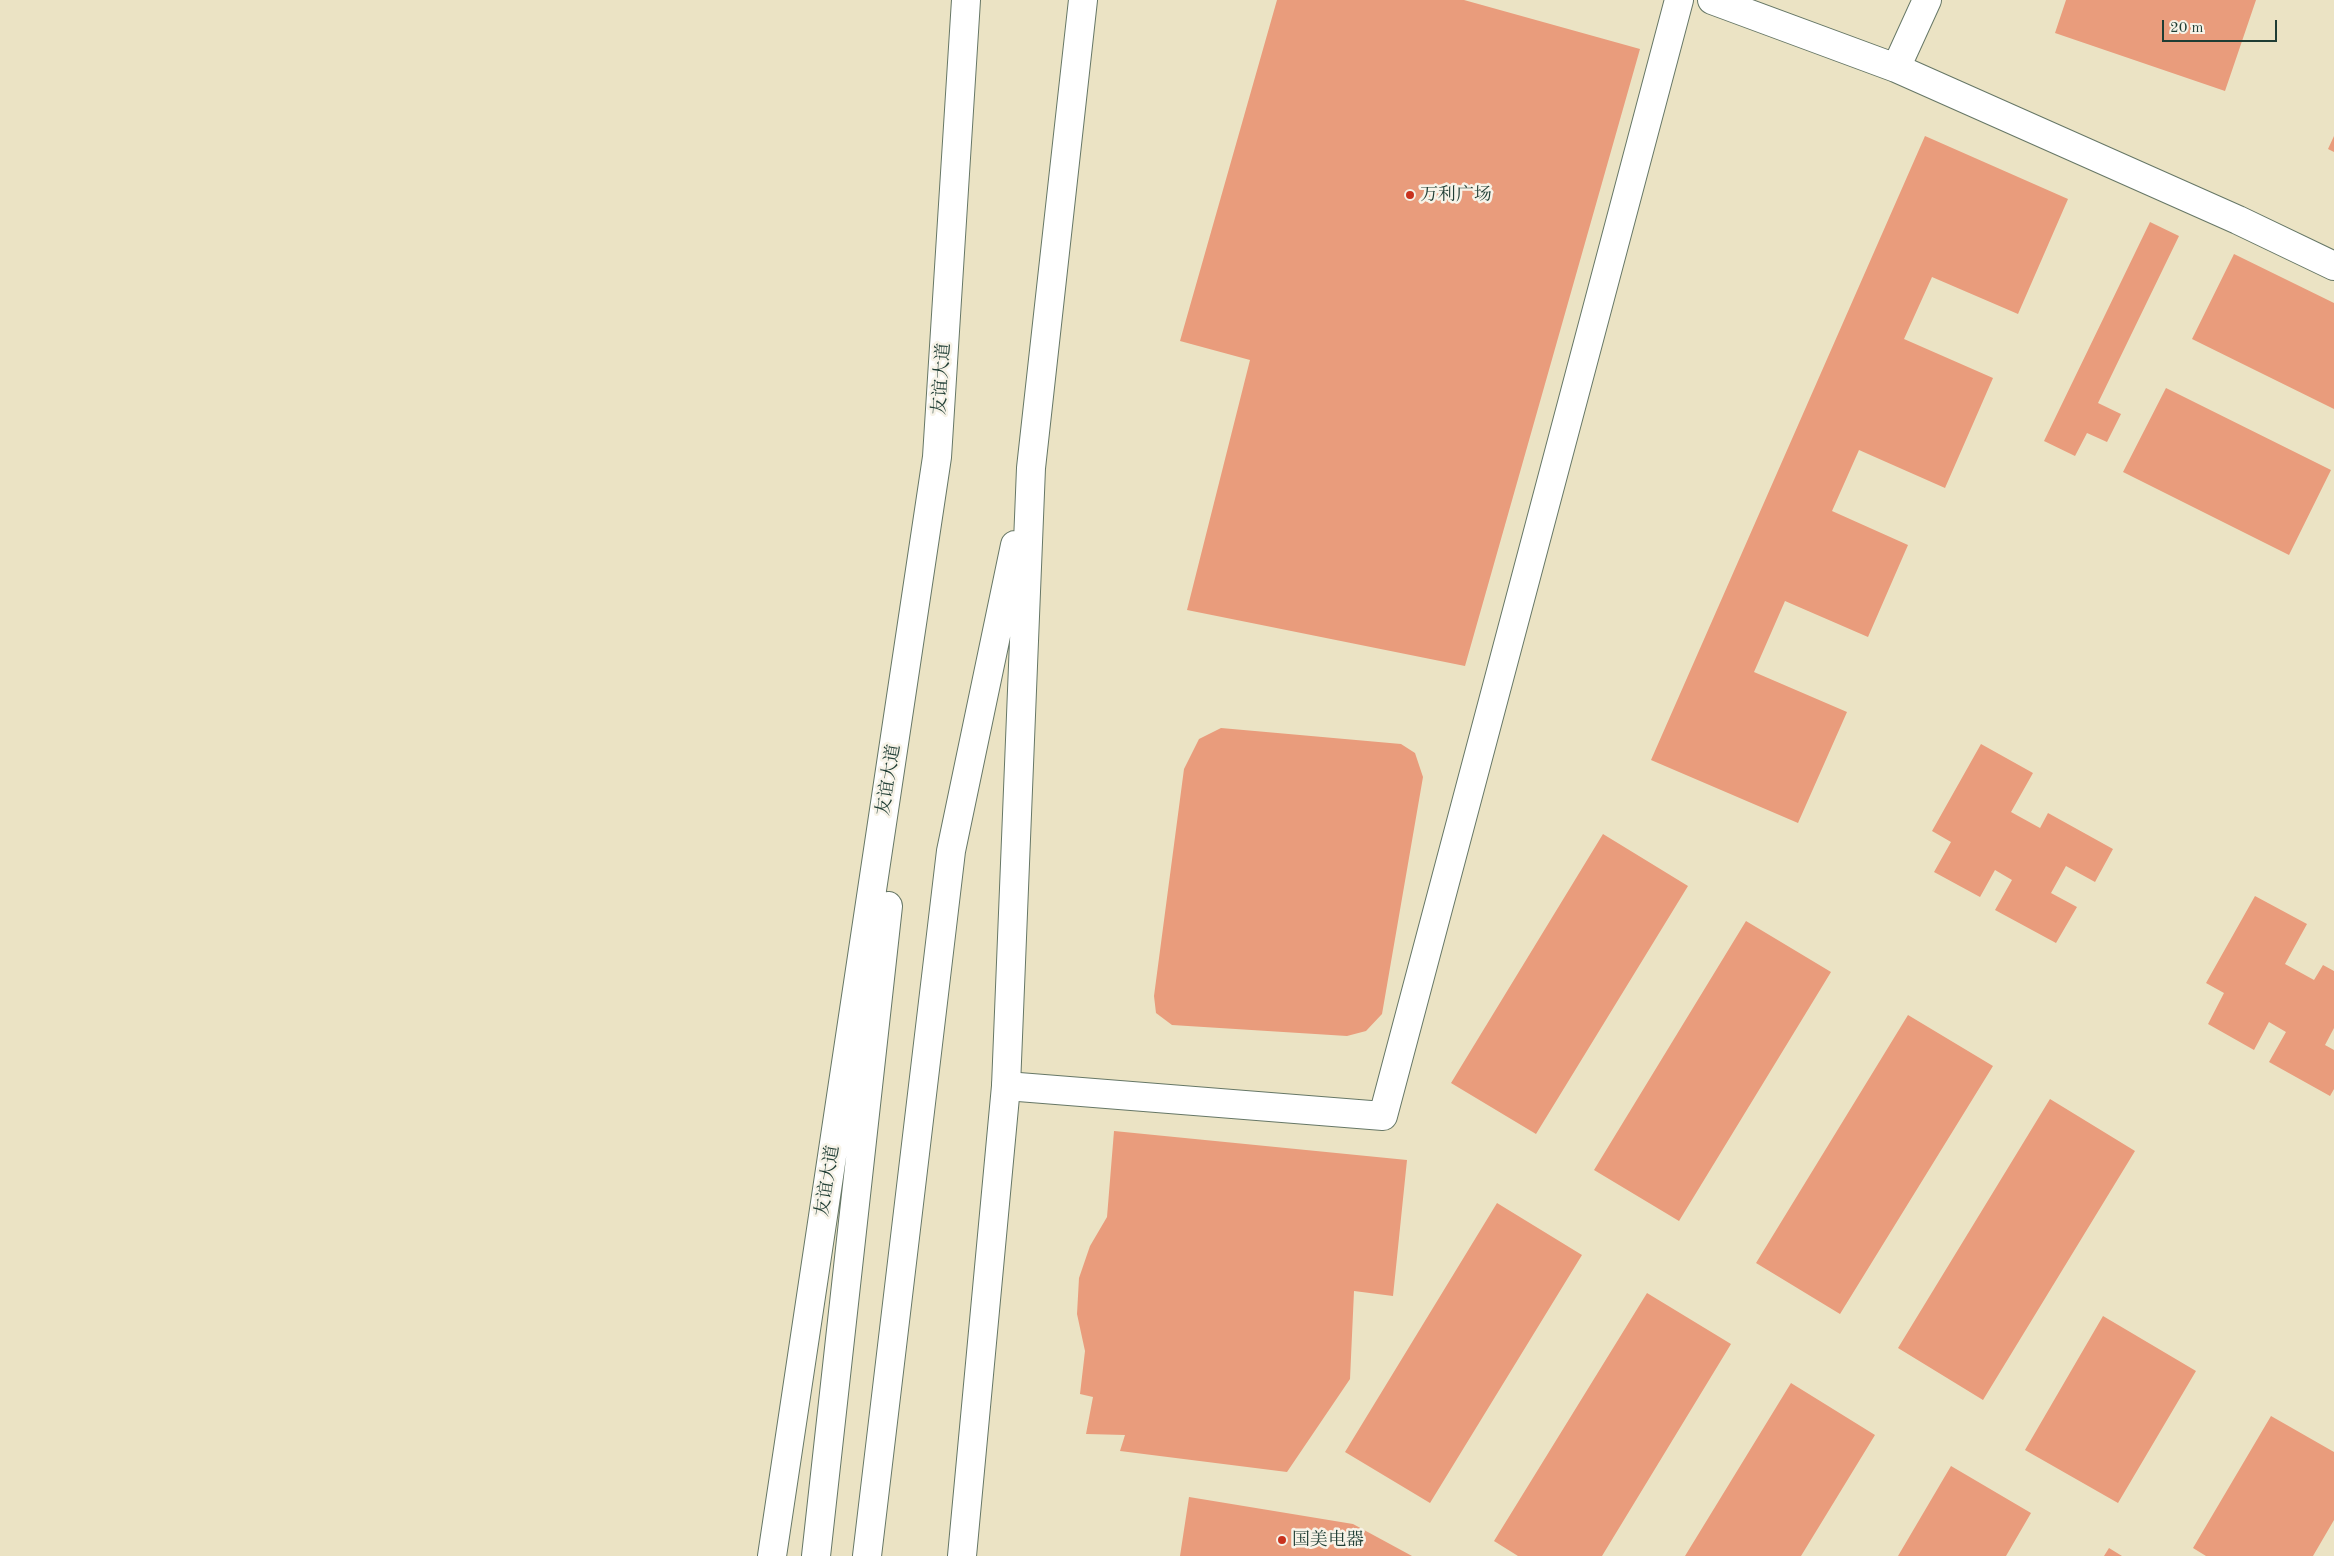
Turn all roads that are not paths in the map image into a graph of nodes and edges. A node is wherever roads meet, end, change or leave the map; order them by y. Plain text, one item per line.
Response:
1 (966, 0) edge
2 (1083, 0) edge
3 (1679, 0) edge
4 (1712, 0) edge
5 (1928, 0) edge
6 (1896, 68) junction
7 (2334, 266) edge
8 (937, 457) junction
9 (1031, 468) junction
10 (1006, 1086) junction
11 (772, 1556) edge
12 (816, 1556) edge
13 (867, 1556) edge
14 (962, 1556) edge

1 - 8 main road, 友谊大道
2 - 9 main road
3 - 10 main road
4 - 6 main road
5 - 6 main road
6 - 7 main road
8 - 11 main road, 友谊大道
8 - 12 main road
9 - 10 main road
9 - 13 main road
10 - 14 main road

